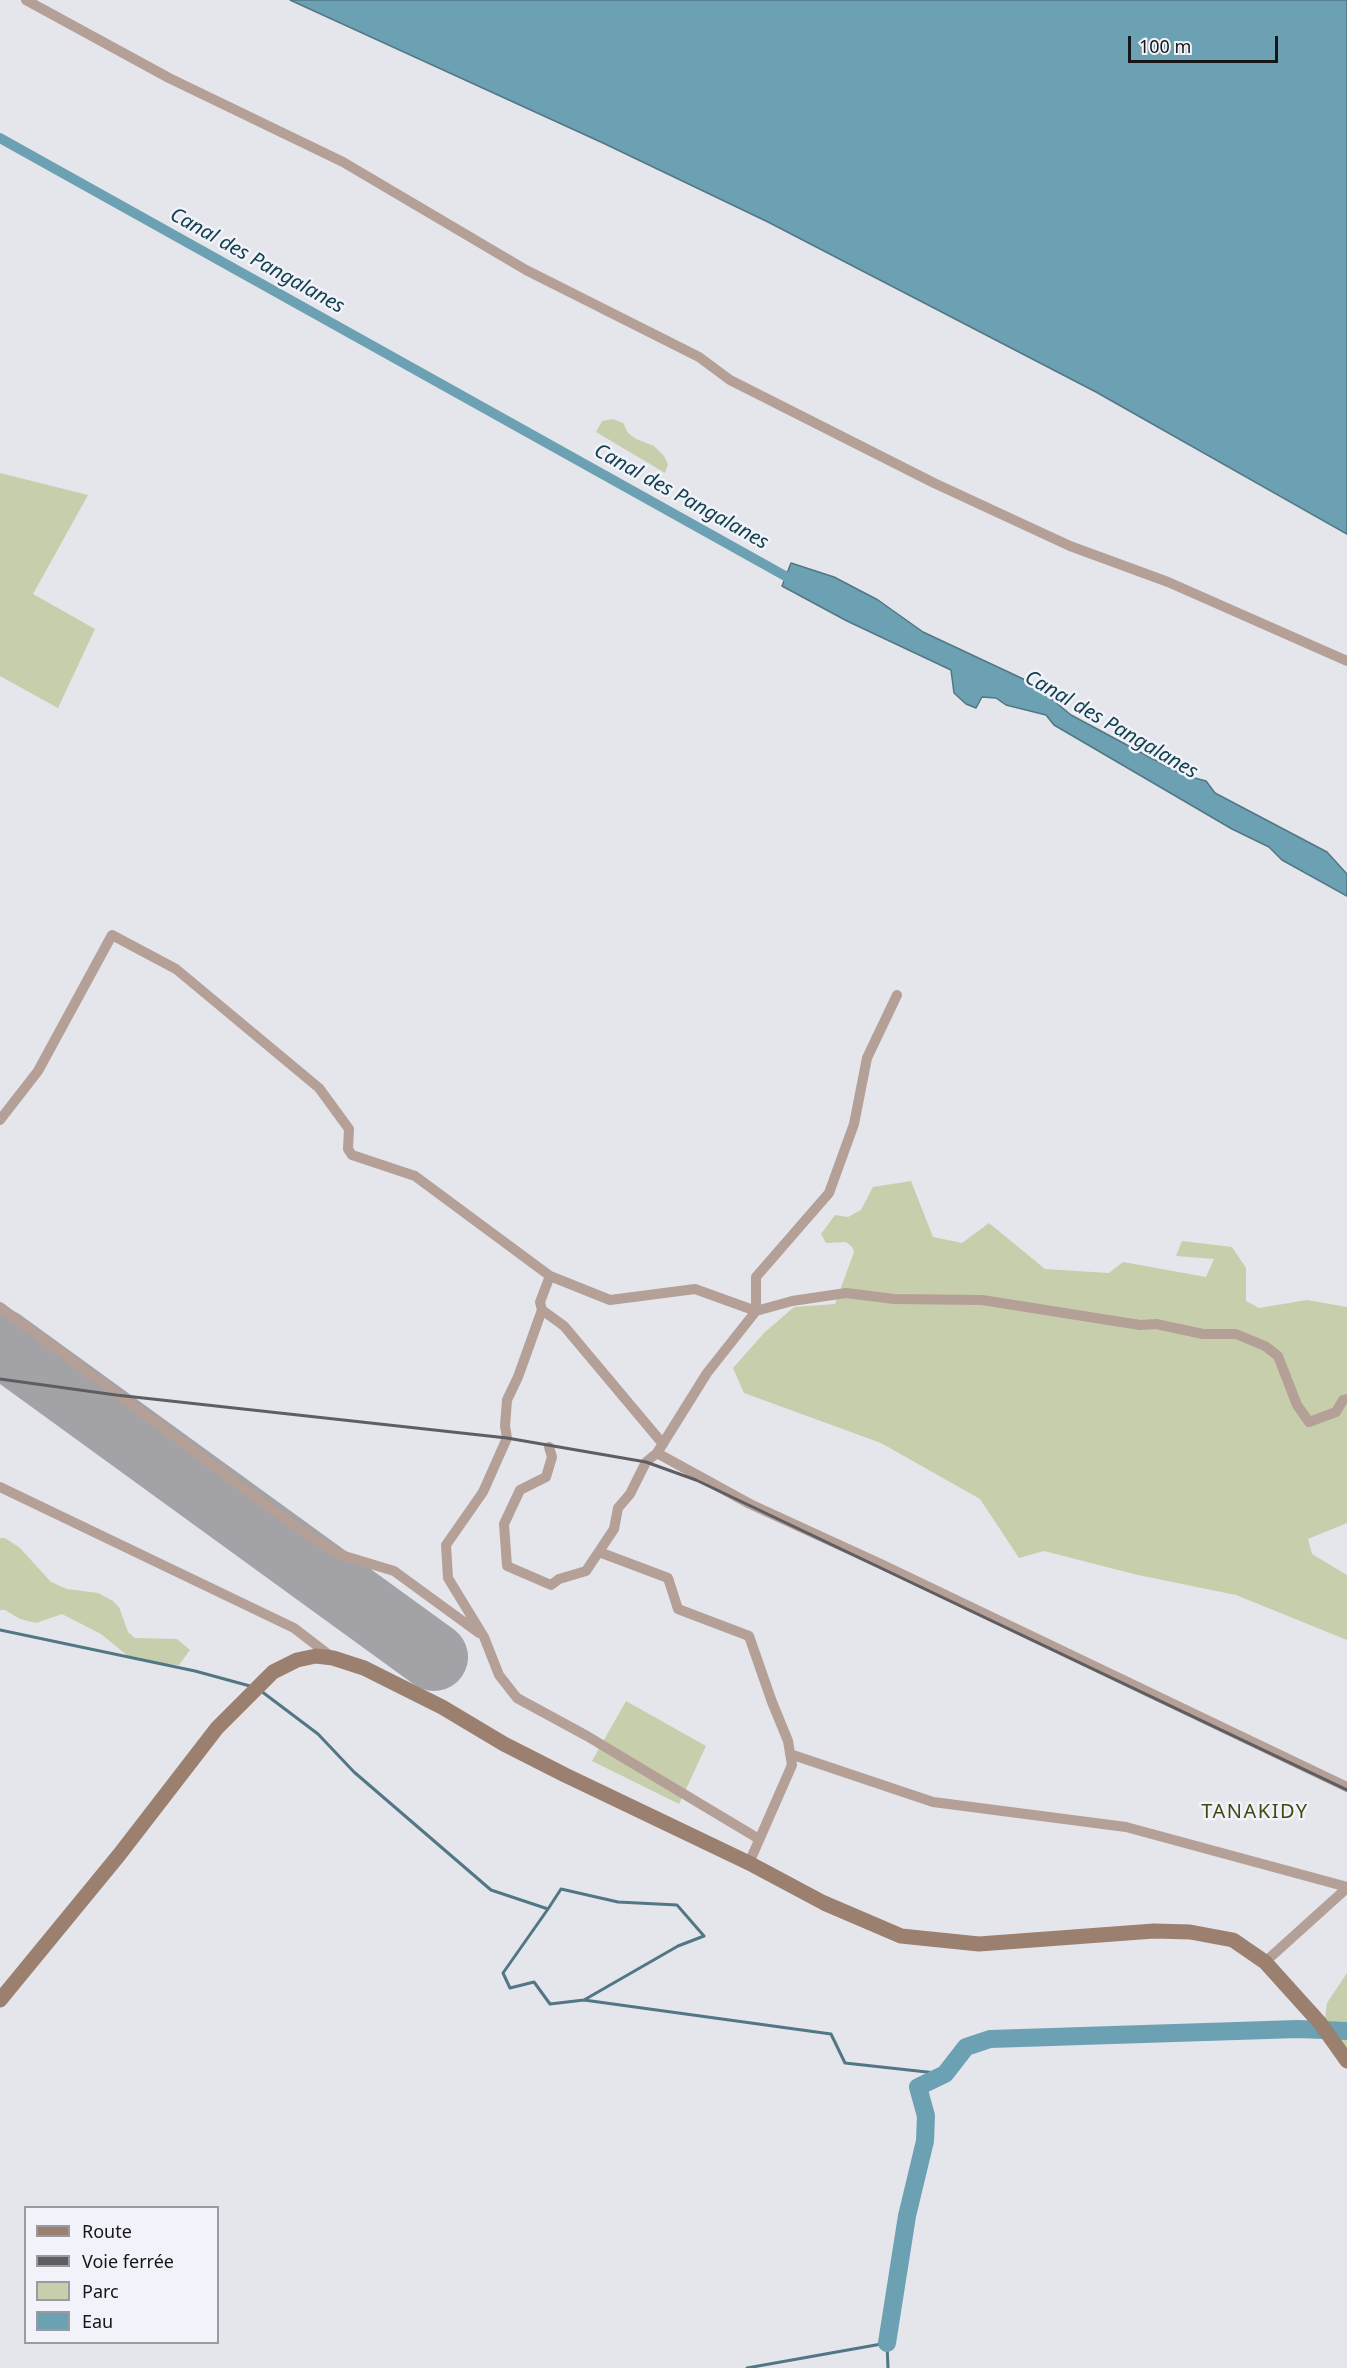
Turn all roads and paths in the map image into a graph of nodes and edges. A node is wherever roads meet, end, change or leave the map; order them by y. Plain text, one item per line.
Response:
1 (26, 0) edge
2 (1347, 661) edge
3 (897, 995) dead end
4 (0, 1120) edge
5 (550, 1276) junction
6 (0, 1307) edge
7 (542, 1310) junction
8 (756, 1311) junction
9 (1347, 1398) edge
10 (549, 1447) dead end
11 (660, 1449) junction
12 (0, 1487) edge
13 (599, 1552) junction
14 (484, 1637) junction
15 (333, 1658) junction
16 (790, 1754) junction
17 (1347, 1787) edge
18 (759, 1839) junction
19 (749, 1863) junction
20 (1347, 1887) edge
21 (1264, 1962) junction
22 (0, 2000) edge
23 (1347, 2061) edge

1 - 2 street
3 - 8 street
4 - 5 street
5 - 7 street
5 - 8 street
6 - 14 street
7 - 11 street
7 - 14 street
8 - 9 street
8 - 11 street
10 - 13 street
11 - 13 street
11 - 17 street
12 - 15 street
13 - 16 street
14 - 18 street
15 - 19 main road
15 - 22 main road
16 - 18 street
16 - 20 street
18 - 19 street
19 - 21 main road
20 - 21 street
21 - 23 main road

